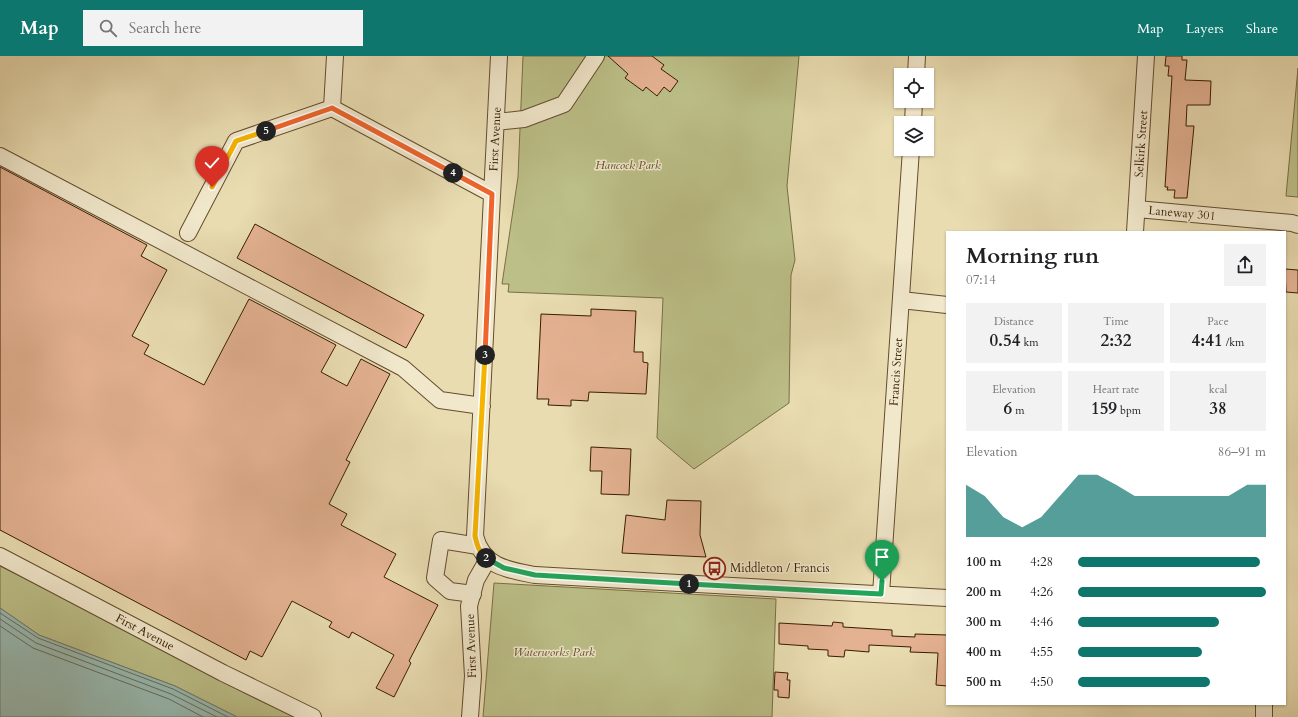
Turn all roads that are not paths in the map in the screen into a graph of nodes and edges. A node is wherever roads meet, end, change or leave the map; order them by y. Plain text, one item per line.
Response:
1 (335, 56) edge
2 (499, 56) edge
3 (596, 56) edge
4 (917, 56) edge
5 (1146, 56) edge
6 (916, 68) edge
7 (332, 108) junction
8 (496, 122) junction
9 (0, 156) edge
10 (911, 156) edge
11 (492, 194) junction
12 (1137, 209) junction
13 (1298, 225) edge
14 (1135, 231) edge
15 (188, 233) dead end
16 (901, 300) junction
17 (946, 305) edge
18 (482, 406) junction
19 (478, 546) junction
20 (0, 556) edge
21 (488, 559) junction
22 (473, 594) junction
23 (881, 594) junction
24 (946, 598) edge
25 (1264, 705) edge
26 (313, 717) edge
27 (470, 717) edge
28 (1264, 717) edge

1 - 7 street
2 - 8 street, First Avenue
3 - 8 street
4 - 6 street
5 - 12 street, Selkirk Street
7 - 11 street
7 - 15 street
8 - 11 street, First Avenue
9 - 18 street
10 - 16 street, Francis Street
11 - 18 street, First Avenue
12 - 13 street, Laneway 301
12 - 14 street, Selkirk Street
16 - 17 street
16 - 23 street, Francis Street
18 - 19 street, First Avenue
19 - 21 street
19 - 22 street
20 - 26 street, First Avenue
21 - 22 street, First Avenue
21 - 23 street
22 - 27 street, First Avenue
23 - 24 street
25 - 28 street

